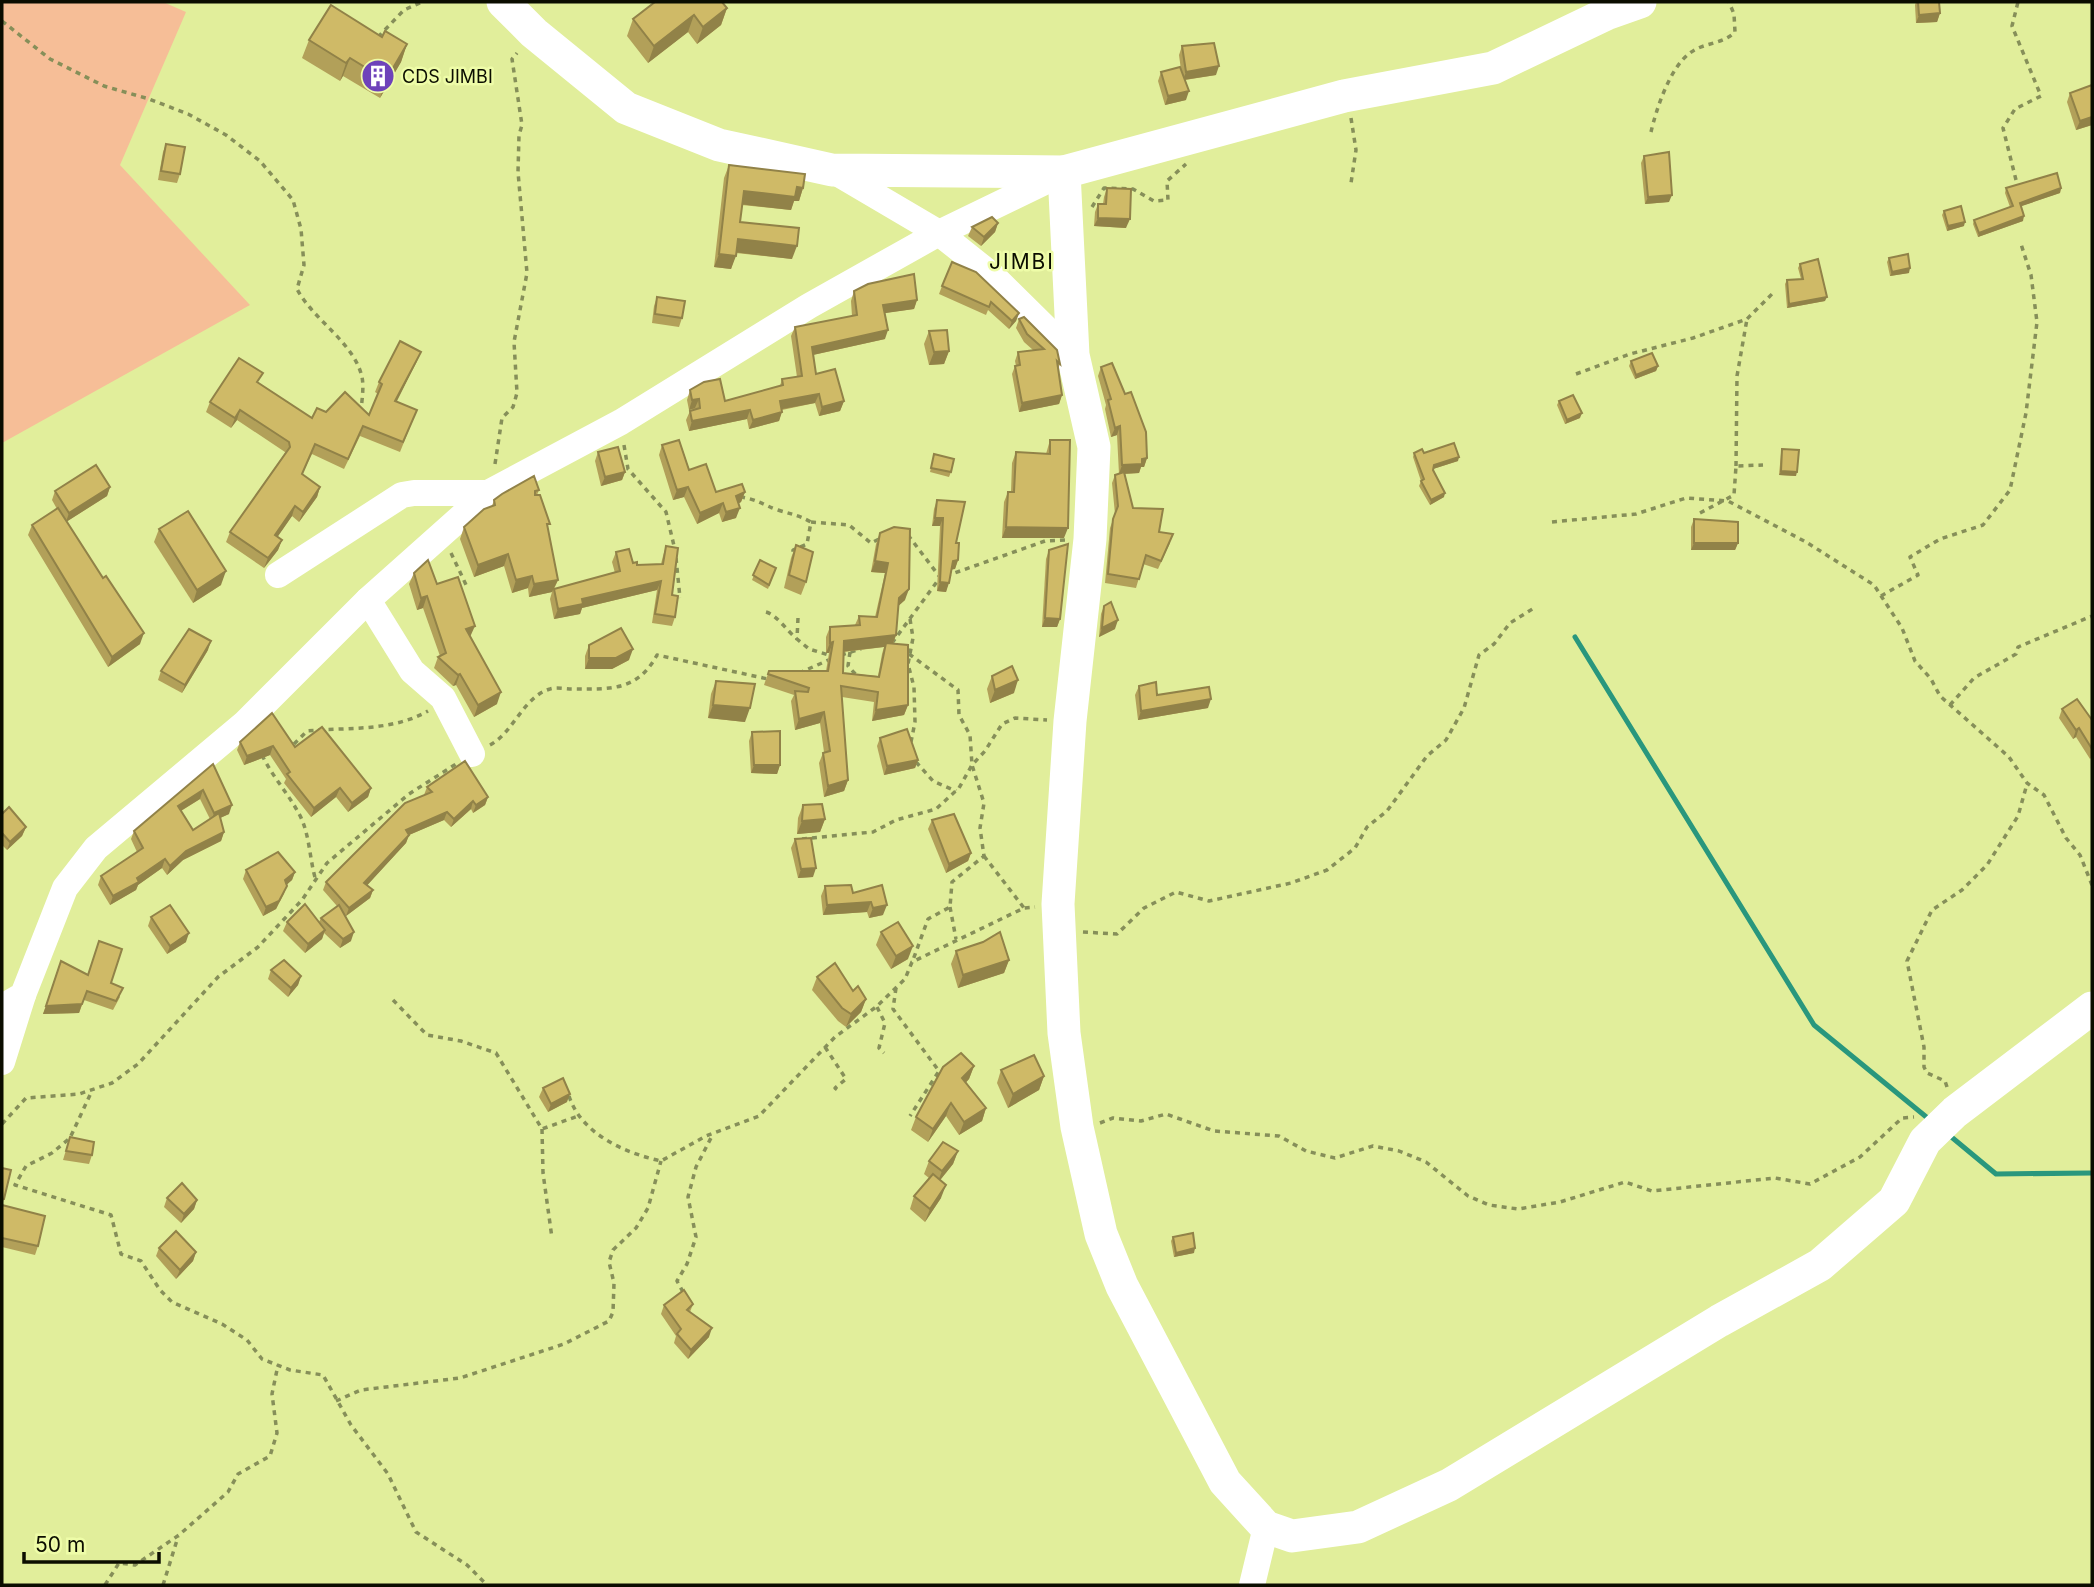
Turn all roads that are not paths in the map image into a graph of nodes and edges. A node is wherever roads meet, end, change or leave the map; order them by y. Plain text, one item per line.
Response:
1 (503, 2) edge
2 (1640, 2) edge
3 (832, 170) junction
4 (1065, 172) junction
5 (939, 233) junction
6 (1073, 355) junction
7 (488, 494) junction
8 (278, 575) dead end
9 (368, 600) junction
10 (472, 754) road end
11 (12, 1001) edge
12 (2092, 1008) edge
13 (2, 1062) edge
14 (1266, 1527) junction
15 (1252, 1585) edge

1 - 3 main road
2 - 4 main road
3 - 4 main road
3 - 5 street
4 - 5 street
4 - 6 main road
5 - 6 street
5 - 7 street
6 - 14 main road
7 - 8 street
7 - 9 street
9 - 10 street
9 - 11 street
11 - 13 street
12 - 14 main road
14 - 15 street

